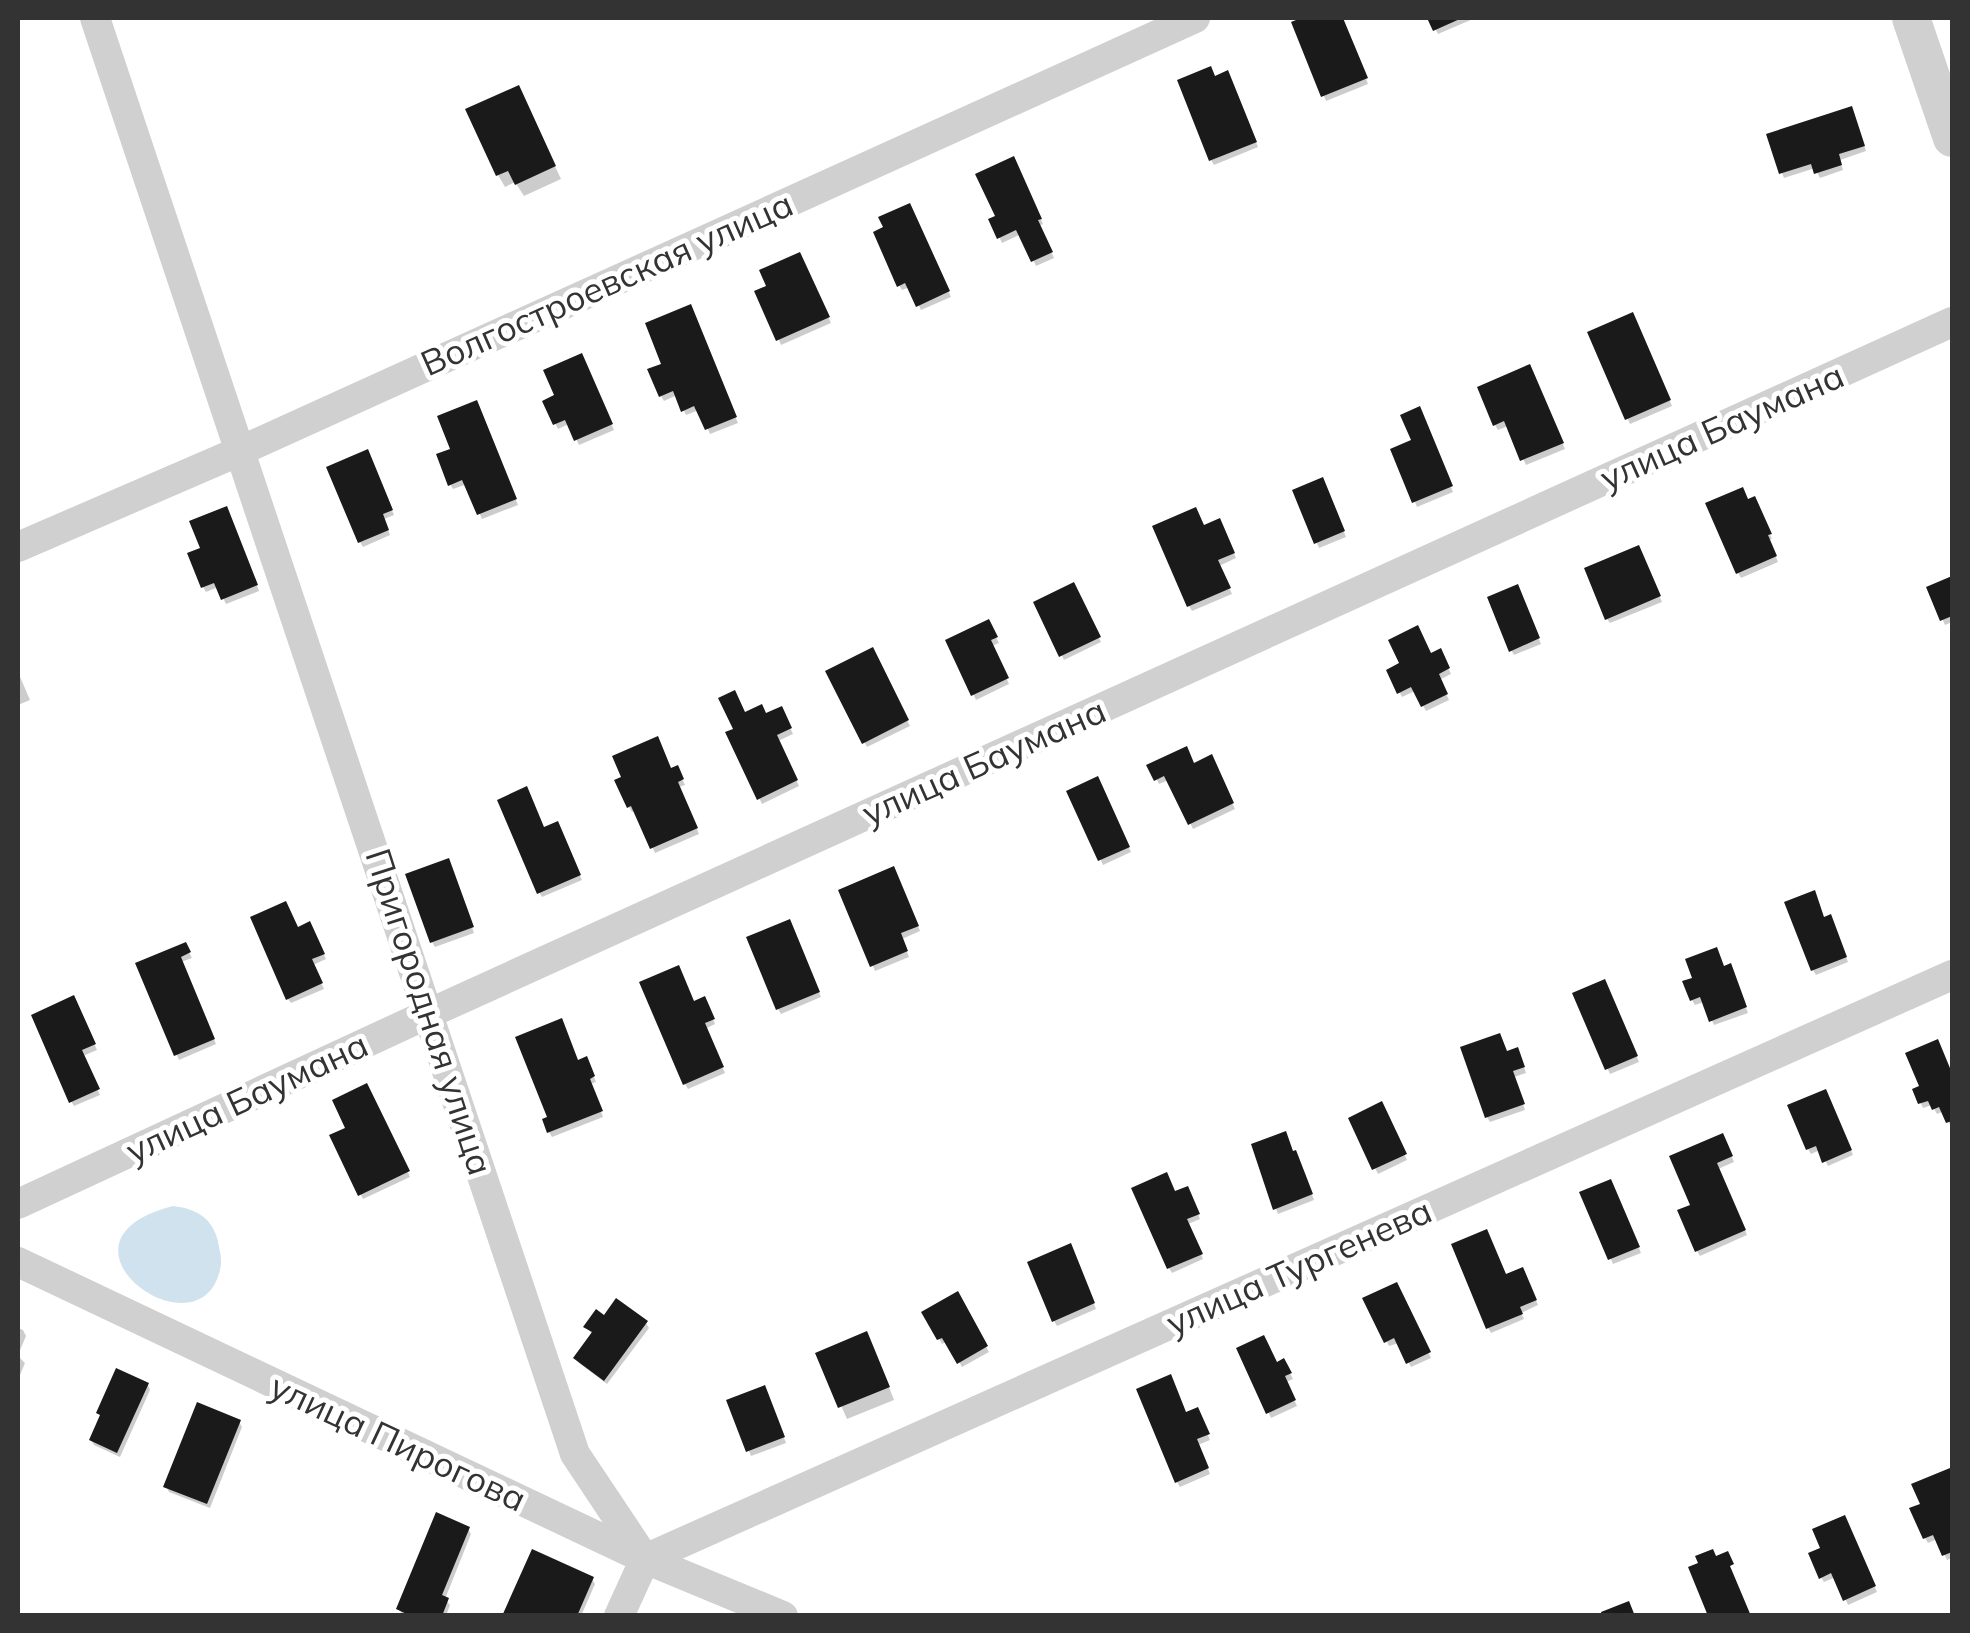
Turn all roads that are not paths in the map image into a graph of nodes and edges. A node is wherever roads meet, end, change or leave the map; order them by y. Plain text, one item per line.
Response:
1 (96, 18) edge
2 (1195, 18) edge
3 (1911, 18) edge
4 (1952, 138) edge
5 (1952, 322) edge
6 (240, 452) junction
7 (18, 547) edge
8 (1952, 976) edge
9 (430, 1013) junction
10 (18, 1204) edge
11 (18, 1262) edge
12 (645, 1560) junction
13 (618, 1616) edge
14 (783, 1616) edge

1 - 6 street, Пригородная улица
2 - 6 street, Волгостроевская улица
3 - 4 street
5 - 9 street, улица Баумана
6 - 7 street, Волгостроевская улица
6 - 9 street, Пригородная улица
8 - 12 street, улица Тургенева
9 - 10 street, улица Баумана
9 - 12 street, Пригородная улица
11 - 12 street, улица Пирогова
12 - 13 street
12 - 14 street, улица Пирогова

